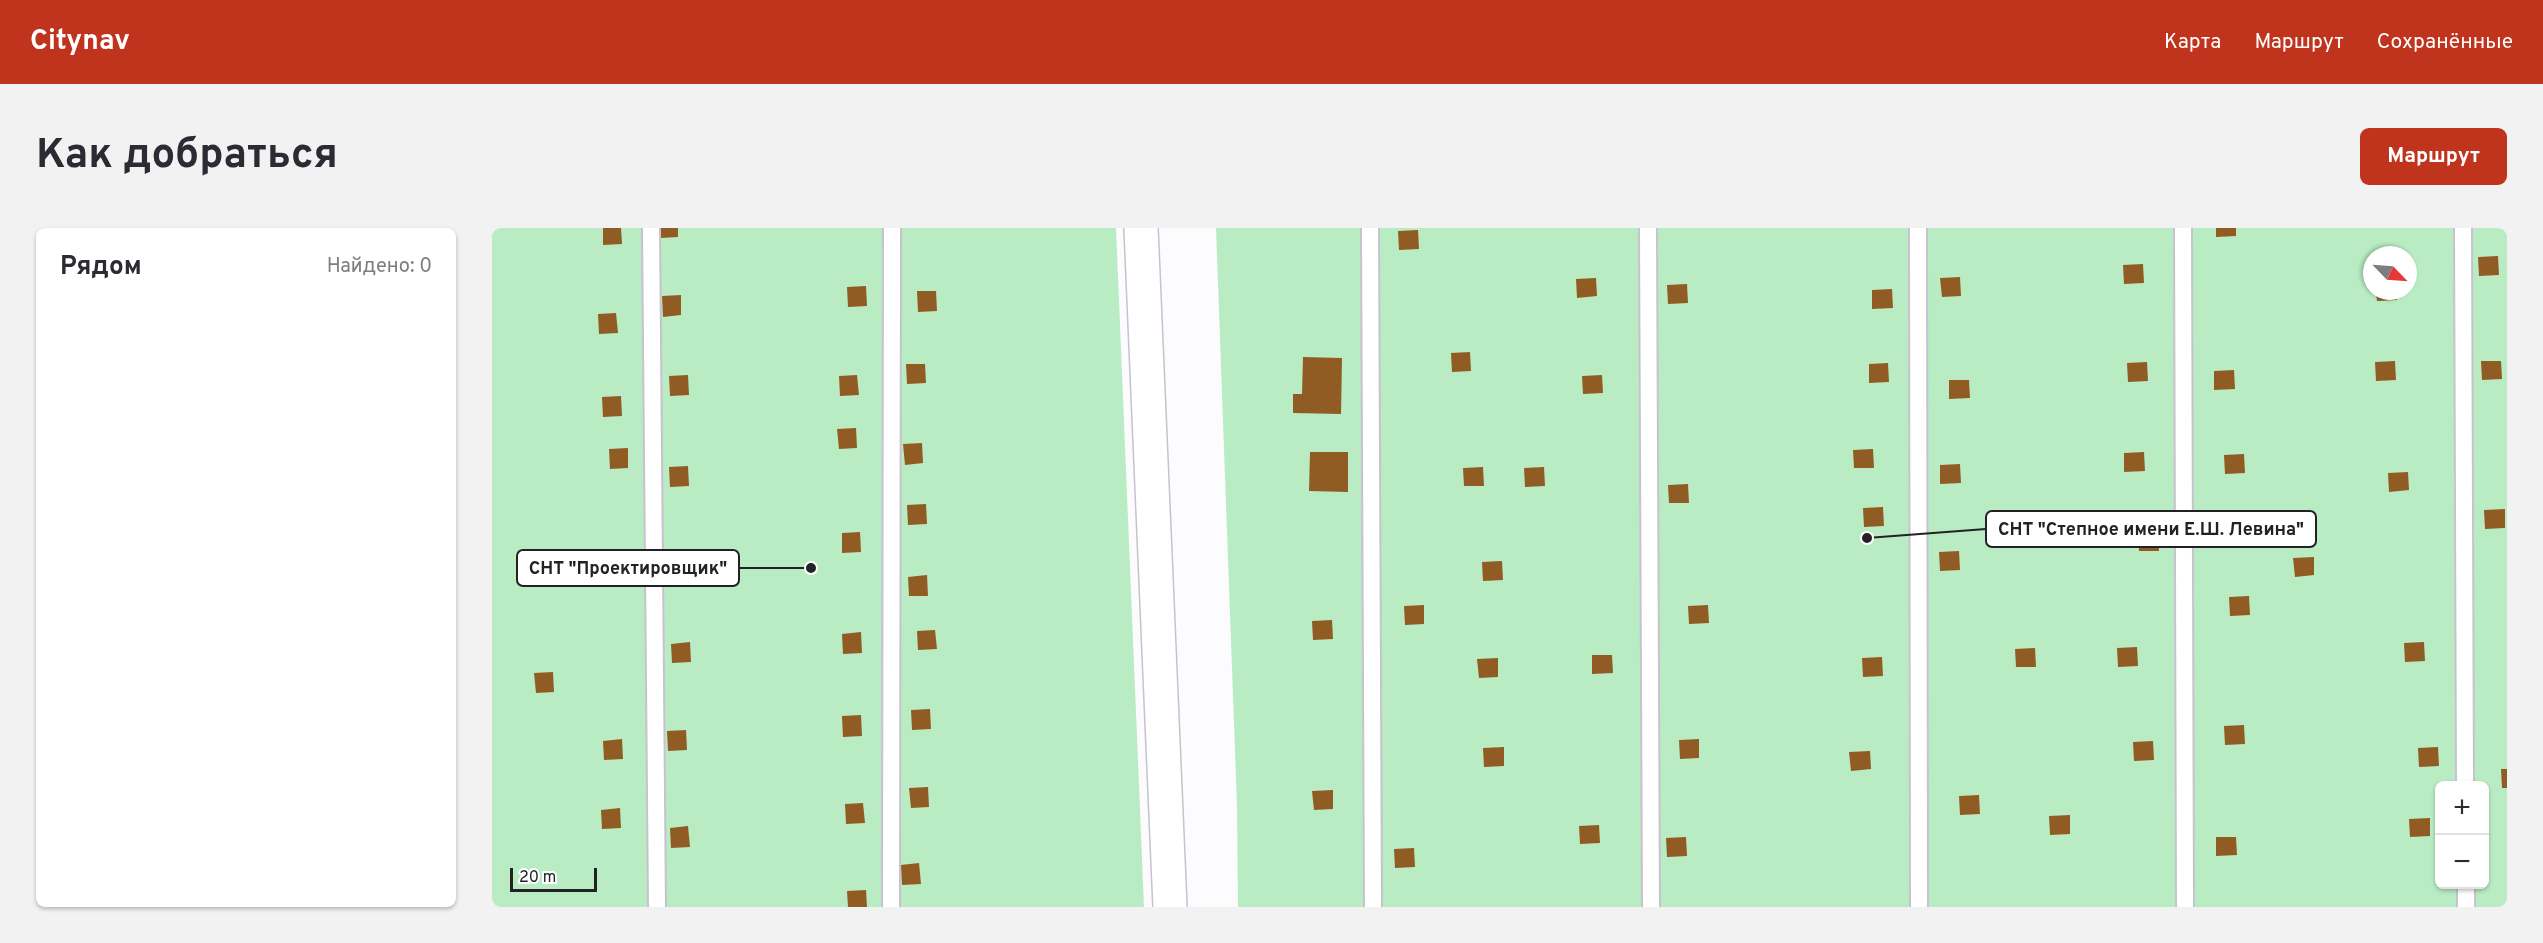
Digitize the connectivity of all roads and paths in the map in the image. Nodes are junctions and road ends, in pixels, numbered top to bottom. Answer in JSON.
{"nodes":[{"id":1,"x":651,"y":228,"type":"edge"},
{"id":2,"x":892,"y":228,"type":"edge"},
{"id":3,"x":1141,"y":228,"type":"edge"},
{"id":4,"x":1370,"y":228,"type":"edge"},
{"id":5,"x":1648,"y":228,"type":"edge"},
{"id":6,"x":1918,"y":228,"type":"edge"},
{"id":7,"x":2183,"y":228,"type":"edge"},
{"id":8,"x":2463,"y":228,"type":"edge"},
{"id":9,"x":2465,"y":781,"type":"edge"},
{"id":10,"x":2466,"y":889,"type":"edge"},
{"id":11,"x":657,"y":907,"type":"edge"},
{"id":12,"x":891,"y":907,"type":"edge"},
{"id":13,"x":1170,"y":907,"type":"edge"},
{"id":14,"x":1373,"y":907,"type":"edge"},
{"id":15,"x":1651,"y":907,"type":"edge"},
{"id":16,"x":1919,"y":907,"type":"edge"},
{"id":17,"x":2185,"y":907,"type":"edge"},
{"id":18,"x":2466,"y":907,"type":"edge"}],
"edges":[{"from":1,"to":11,"type":"lane"},
{"from":2,"to":12,"type":"lane"},
{"from":3,"to":13,"type":"street"},
{"from":4,"to":14,"type":"lane"},
{"from":5,"to":15,"type":"lane"},
{"from":6,"to":16,"type":"lane"},
{"from":7,"to":17,"type":"lane"},
{"from":8,"to":9,"type":"lane"},
{"from":10,"to":18,"type":"lane"}]}
